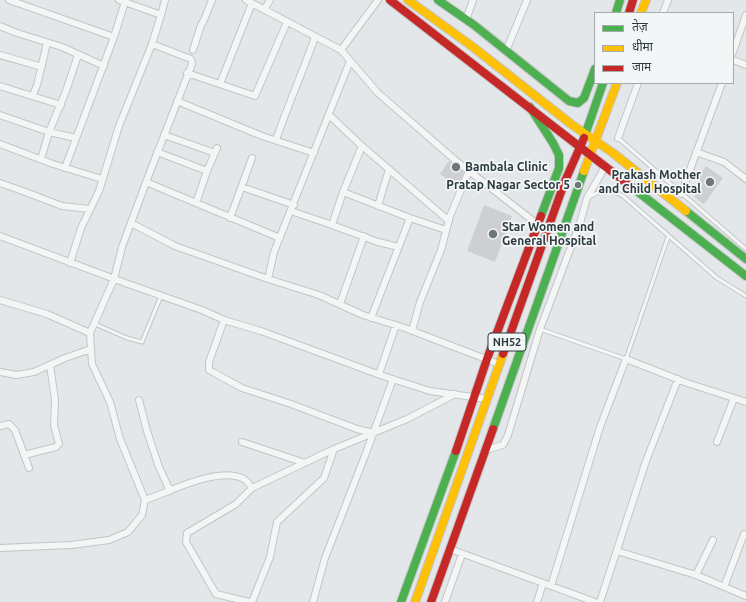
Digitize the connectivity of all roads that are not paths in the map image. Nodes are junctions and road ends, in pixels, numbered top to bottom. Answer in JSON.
{"nodes":[{"id":1,"x":9,"y":0,"type":"edge"},
{"id":2,"x":165,"y":0,"type":"edge"},
{"id":3,"x":212,"y":0,"type":"edge"},
{"id":4,"x":270,"y":0,"type":"edge"},
{"id":5,"x":378,"y":0,"type":"edge"},
{"id":6,"x":390,"y":0,"type":"edge"},
{"id":7,"x":408,"y":0,"type":"edge"},
{"id":8,"x":438,"y":0,"type":"edge"},
{"id":9,"x":473,"y":0,"type":"edge"},
{"id":10,"x":527,"y":0,"type":"edge"},
{"id":11,"x":620,"y":0,"type":"edge"},
{"id":12,"x":633,"y":0,"type":"edge"},
{"id":13,"x":646,"y":0,"type":"edge"},
{"id":14,"x":668,"y":0,"type":"edge"},
{"id":15,"x":122,"y":1,"type":"edge"},
{"id":16,"x":249,"y":2,"type":"edge"},
{"id":17,"x":264,"y":10,"type":"junction"},
{"id":18,"x":616,"y":12,"type":"edge"},
{"id":19,"x":629,"y":12,"type":"edge"},
{"id":20,"x":642,"y":12,"type":"edge"},
{"id":21,"x":663,"y":12,"type":"edge"},
{"id":22,"x":161,"y":15,"type":"junction"},
{"id":23,"x":746,"y":15,"type":"edge"},
{"id":24,"x":466,"y":20,"type":"junction"},
{"id":25,"x":287,"y":22,"type":"junction"},
{"id":26,"x":0,"y":26,"type":"edge"},
{"id":27,"x":114,"y":37,"type":"junction"},
{"id":28,"x":315,"y":37,"type":"junction"},
{"id":29,"x":47,"y":43,"type":"junction"},
{"id":30,"x":152,"y":44,"type":"junction"},
{"id":31,"x":734,"y":49,"type":"edge"},
{"id":32,"x":193,"y":50,"type":"dead end"},
{"id":33,"x":341,"y":50,"type":"junction"},
{"id":34,"x":506,"y":51,"type":"junction"},
{"id":35,"x":0,"y":55,"type":"edge"},
{"id":36,"x":78,"y":55,"type":"junction"},
{"id":37,"x":734,"y":60,"type":"edge"},
{"id":38,"x":350,"y":61,"type":"junction"},
{"id":39,"x":746,"y":65,"type":"edge"},
{"id":40,"x":104,"y":66,"type":"junction"},
{"id":41,"x":42,"y":67,"type":"junction"},
{"id":42,"x":594,"y":72,"type":"edge"},
{"id":43,"x":187,"y":73,"type":"junction"},
{"id":44,"x":220,"y":84,"type":"junction"},
{"id":45,"x":603,"y":84,"type":"edge"},
{"id":46,"x":617,"y":84,"type":"edge"},
{"id":47,"x":638,"y":84,"type":"edge"},
{"id":48,"x":722,"y":84,"type":"edge"},
{"id":49,"x":0,"y":86,"type":"edge"},
{"id":50,"x":33,"y":96,"type":"junction"},
{"id":51,"x":177,"y":101,"type":"junction"},
{"id":52,"x":61,"y":105,"type":"junction"},
{"id":53,"x":530,"y":107,"type":"junction"},
{"id":54,"x":0,"y":115,"type":"edge"},
{"id":55,"x":329,"y":115,"type":"junction"},
{"id":56,"x":50,"y":132,"type":"junction"},
{"id":57,"x":585,"y":133,"type":"junction"},
{"id":58,"x":164,"y":135,"type":"junction"},
{"id":59,"x":76,"y":138,"type":"junction"},
{"id":60,"x":618,"y":138,"type":"joint"},
{"id":61,"x":276,"y":140,"type":"junction"},
{"id":62,"x":596,"y":141,"type":"junction"},
{"id":63,"x":0,"y":144,"type":"edge"},
{"id":64,"x":362,"y":146,"type":"junction"},
{"id":65,"x":581,"y":146,"type":"junction"},
{"id":66,"x":157,"y":152,"type":"junction"},
{"id":67,"x":696,"y":152,"type":"junction"},
{"id":68,"x":314,"y":153,"type":"junction"},
{"id":69,"x":590,"y":155,"type":"junction"},
{"id":70,"x":252,"y":158,"type":"dead end"},
{"id":71,"x":41,"y":159,"type":"junction"},
{"id":72,"x":605,"y":167,"type":"junction"},
{"id":73,"x":65,"y":168,"type":"junction"},
{"id":74,"x":389,"y":169,"type":"junction"},
{"id":75,"x":207,"y":171,"type":"junction"},
{"id":76,"x":469,"y":171,"type":"junction"},
{"id":77,"x":746,"y":178,"type":"edge"},
{"id":78,"x":102,"y":179,"type":"junction"},
{"id":79,"x":146,"y":182,"type":"junction"},
{"id":80,"x":0,"y":183,"type":"edge"},
{"id":81,"x":242,"y":186,"type":"junction"},
{"id":82,"x":343,"y":192,"type":"junction"},
{"id":83,"x":681,"y":194,"type":"junction"},
{"id":84,"x":587,"y":198,"type":"junction"},
{"id":85,"x":196,"y":202,"type":"junction"},
{"id":86,"x":378,"y":206,"type":"junction"},
{"id":87,"x":292,"y":208,"type":"junction"},
{"id":88,"x":90,"y":209,"type":"junction"},
{"id":89,"x":230,"y":218,"type":"junction"},
{"id":90,"x":410,"y":218,"type":"junction"},
{"id":91,"x":449,"y":221,"type":"junction"},
{"id":92,"x":131,"y":223,"type":"junction"},
{"id":93,"x":332,"y":225,"type":"junction"},
{"id":94,"x":537,"y":225,"type":"junction"},
{"id":95,"x":446,"y":230,"type":"junction"},
{"id":96,"x":547,"y":230,"type":"junction"},
{"id":97,"x":0,"y":236,"type":"edge"},
{"id":98,"x":364,"y":236,"type":"junction"},
{"id":99,"x":668,"y":237,"type":"junction"},
{"id":100,"x":280,"y":238,"type":"junction"},
{"id":101,"x":399,"y":248,"type":"junction"},
{"id":102,"x":746,"y":249,"type":"edge"},
{"id":103,"x":746,"y":259,"type":"edge"},
{"id":104,"x":70,"y":263,"type":"junction"},
{"id":105,"x":746,"y":276,"type":"edge"},
{"id":106,"x":114,"y":279,"type":"junction"},
{"id":107,"x":268,"y":279,"type":"junction"},
{"id":108,"x":161,"y":296,"type":"junction"},
{"id":109,"x":746,"y":296,"type":"edge"},
{"id":110,"x":0,"y":300,"type":"edge"},
{"id":111,"x":340,"y":304,"type":"junction"},
{"id":112,"x":370,"y":318,"type":"junction"},
{"id":113,"x":224,"y":320,"type":"junction"},
{"id":114,"x":94,"y":324,"type":"junction"},
{"id":115,"x":396,"y":325,"type":"junction"},
{"id":116,"x":540,"y":329,"type":"junction"},
{"id":117,"x":412,"y":331,"type":"junction"},
{"id":118,"x":90,"y":333,"type":"junction"},
{"id":119,"x":91,"y":349,"type":"junction"},
{"id":120,"x":487,"y":359,"type":"junction"},
{"id":121,"x":626,"y":359,"type":"junction"},
{"id":122,"x":499,"y":364,"type":"junction"},
{"id":123,"x":50,"y":365,"type":"junction"},
{"id":124,"x":0,"y":372,"type":"edge"},
{"id":125,"x":379,"y":374,"type":"junction"},
{"id":126,"x":393,"y":379,"type":"junction"},
{"id":127,"x":678,"y":379,"type":"junction"},
{"id":128,"x":455,"y":394,"type":"junction"},
{"id":129,"x":475,"y":397,"type":"junction"},
{"id":130,"x":734,"y":398,"type":"junction"},
{"id":131,"x":487,"y":399,"type":"junction"},
{"id":132,"x":139,"y":400,"type":"dead end"},
{"id":133,"x":746,"y":402,"type":"edge"},
{"id":134,"x":0,"y":426,"type":"edge"},
{"id":135,"x":374,"y":433,"type":"junction"},
{"id":136,"x":242,"y":442,"type":"dead end"},
{"id":137,"x":717,"y":442,"type":"dead end"},
{"id":138,"x":334,"y":449,"type":"junction"},
{"id":139,"x":486,"y":450,"type":"junction"},
{"id":140,"x":24,"y":455,"type":"junction"},
{"id":141,"x":305,"y":463,"type":"junction"},
{"id":142,"x":29,"y":468,"type":"dead end"},
{"id":143,"x":252,"y":488,"type":"junction"},
{"id":144,"x":170,"y":491,"type":"junction"},
{"id":145,"x":145,"y":500,"type":"junction"},
{"id":146,"x":744,"y":534,"type":"dead end"},
{"id":147,"x":713,"y":540,"type":"dead end"},
{"id":148,"x":0,"y":548,"type":"edge"},
{"id":149,"x":450,"y":549,"type":"junction"},
{"id":150,"x":617,"y":551,"type":"junction"},
{"id":151,"x":462,"y":554,"type":"junction"},
{"id":152,"x":696,"y":576,"type":"junction"},
{"id":153,"x":543,"y":583,"type":"junction"},
{"id":154,"x":551,"y":586,"type":"junction"},
{"id":155,"x":724,"y":587,"type":"junction"},
{"id":156,"x":746,"y":596,"type":"edge"},
{"id":157,"x":251,"y":602,"type":"edge"},
{"id":158,"x":313,"y":602,"type":"edge"},
{"id":159,"x":401,"y":602,"type":"edge"},
{"id":160,"x":415,"y":602,"type":"edge"},
{"id":161,"x":431,"y":602,"type":"edge"},
{"id":162,"x":445,"y":602,"type":"edge"},
{"id":163,"x":537,"y":602,"type":"edge"},
{"id":164,"x":595,"y":602,"type":"edge"},
{"id":165,"x":600,"y":602,"type":"edge"}],
"edges":[{"from":1,"to":27,"type":"street"},
{"from":2,"to":22,"type":"street"},
{"from":3,"to":32,"type":"street"},
{"from":4,"to":17,"type":"street"},
{"from":5,"to":33,"type":"street"},
{"from":6,"to":53,"type":"main road"},
{"from":7,"to":57,"type":"main road"},
{"from":8,"to":24,"type":"main road"},
{"from":9,"to":24,"type":"street"},
{"from":10,"to":34,"type":"street"},
{"from":11,"to":18,"type":"main road"},
{"from":12,"to":19,"type":"main road"},
{"from":13,"to":20,"type":"main road"},
{"from":14,"to":21,"type":"street"},
{"from":15,"to":22,"type":"street"},
{"from":15,"to":27,"type":"street"},
{"from":16,"to":17,"type":"street"},
{"from":16,"to":44,"type":"street"},
{"from":17,"to":25,"type":"street"},
{"from":22,"to":30,"type":"street"},
{"from":23,"to":31,"type":"street"},
{"from":24,"to":34,"type":"main road"},
{"from":25,"to":28,"type":"street"},
{"from":25,"to":44,"type":"street"},
{"from":26,"to":29,"type":"street"},
{"from":27,"to":40,"type":"street"},
{"from":28,"to":33,"type":"street"},
{"from":28,"to":61,"type":"street"},
{"from":29,"to":36,"type":"street"},
{"from":29,"to":41,"type":"street"},
{"from":30,"to":43,"type":"street"},
{"from":30,"to":78,"type":"street"},
{"from":33,"to":38,"type":"street"},
{"from":34,"to":42,"type":"main road"},
{"from":35,"to":41,"type":"street"},
{"from":36,"to":40,"type":"street"},
{"from":36,"to":52,"type":"street"},
{"from":37,"to":39,"type":"street"},
{"from":38,"to":55,"type":"street"},
{"from":38,"to":76,"type":"street"},
{"from":40,"to":59,"type":"street"},
{"from":41,"to":50,"type":"street"},
{"from":43,"to":44,"type":"street"},
{"from":43,"to":51,"type":"street"},
{"from":45,"to":57,"type":"main road","number":"NH52"},
{"from":46,"to":62,"type":"main road","number":"NH52"},
{"from":47,"to":60,"type":"street"},
{"from":48,"to":67,"type":"street"},
{"from":49,"to":50,"type":"street"},
{"from":50,"to":52,"type":"street"},
{"from":51,"to":58,"type":"street"},
{"from":51,"to":61,"type":"street"},
{"from":52,"to":56,"type":"street"},
{"from":53,"to":65,"type":"main road"},
{"from":53,"to":94,"type":"main road"},
{"from":54,"to":56,"type":"street"},
{"from":55,"to":64,"type":"street"},
{"from":55,"to":68,"type":"street"},
{"from":56,"to":59,"type":"street"},
{"from":56,"to":71,"type":"street"},
{"from":57,"to":62,"type":"main road"},
{"from":57,"to":65,"type":"main road","number":"NH52"},
{"from":58,"to":66,"type":"street"},
{"from":58,"to":75,"type":"street"},
{"from":59,"to":73,"type":"street"},
{"from":60,"to":83,"type":"lane"},
{"from":61,"to":68,"type":"street"},
{"from":62,"to":69,"type":"main road","number":"NH52"},
{"from":62,"to":103,"type":"main road"},
{"from":63,"to":71,"type":"street"},
{"from":64,"to":74,"type":"street"},
{"from":64,"to":82,"type":"street"},
{"from":65,"to":69,"type":"main road"},
{"from":65,"to":96,"type":"main road","number":"NH52"},
{"from":66,"to":75,"type":"street"},
{"from":66,"to":79,"type":"street"},
{"from":67,"to":77,"type":"street"},
{"from":67,"to":83,"type":"street"},
{"from":68,"to":87,"type":"street"},
{"from":69,"to":72,"type":"main road"},
{"from":69,"to":139,"type":"main road","number":"NH52"},
{"from":70,"to":81,"type":"street"},
{"from":71,"to":73,"type":"street"},
{"from":72,"to":84,"type":"street"},
{"from":72,"to":105,"type":"main road"},
{"from":73,"to":78,"type":"street"},
{"from":74,"to":86,"type":"street"},
{"from":74,"to":91,"type":"street"},
{"from":75,"to":85,"type":"street"},
{"from":76,"to":91,"type":"street"},
{"from":76,"to":94,"type":"street"},
{"from":78,"to":88,"type":"street"},
{"from":79,"to":85,"type":"street"},
{"from":79,"to":92,"type":"street"},
{"from":80,"to":88,"type":"street"},
{"from":81,"to":87,"type":"street"},
{"from":81,"to":89,"type":"street"},
{"from":82,"to":86,"type":"street"},
{"from":82,"to":93,"type":"street"},
{"from":83,"to":102,"type":"lane"},
{"from":84,"to":99,"type":"lane"},
{"from":84,"to":116,"type":"street"},
{"from":85,"to":89,"type":"street"},
{"from":86,"to":90,"type":"street"},
{"from":87,"to":93,"type":"street"},
{"from":87,"to":100,"type":"street"},
{"from":88,"to":104,"type":"street"},
{"from":89,"to":100,"type":"street"},
{"from":90,"to":95,"type":"street"},
{"from":90,"to":101,"type":"street"},
{"from":91,"to":95,"type":"street"},
{"from":92,"to":106,"type":"street"},
{"from":92,"to":107,"type":"street"},
{"from":93,"to":98,"type":"street"},
{"from":94,"to":96,"type":"street"},
{"from":94,"to":120,"type":"main road"},
{"from":95,"to":117,"type":"street"},
{"from":96,"to":122,"type":"main road","number":"NH52"},
{"from":97,"to":104,"type":"street"},
{"from":98,"to":101,"type":"street"},
{"from":98,"to":111,"type":"street"},
{"from":99,"to":109,"type":"lane"},
{"from":99,"to":121,"type":"lane"},
{"from":100,"to":107,"type":"street"},
{"from":101,"to":112,"type":"street"},
{"from":104,"to":106,"type":"street"},
{"from":106,"to":108,"type":"street"},
{"from":106,"to":114,"type":"street"},
{"from":107,"to":111,"type":"street"},
{"from":108,"to":113,"type":"street"},
{"from":108,"to":114,"type":"lane"},
{"from":110,"to":118,"type":"street"},
{"from":111,"to":112,"type":"street"},
{"from":112,"to":115,"type":"street"},
{"from":113,"to":125,"type":"street"},
{"from":113,"to":135,"type":"street"},
{"from":114,"to":118,"type":"street"},
{"from":115,"to":117,"type":"street"},
{"from":115,"to":125,"type":"street"},
{"from":116,"to":121,"type":"lane"},
{"from":116,"to":139,"type":"street"},
{"from":117,"to":120,"type":"street"},
{"from":118,"to":119,"type":"street"},
{"from":119,"to":123,"type":"street"},
{"from":119,"to":145,"type":"street"},
{"from":120,"to":122,"type":"street"},
{"from":120,"to":129,"type":"main road"},
{"from":121,"to":127,"type":"street"},
{"from":121,"to":154,"type":"street"},
{"from":122,"to":131,"type":"main road","number":"NH52"},
{"from":123,"to":124,"type":"street"},
{"from":123,"to":140,"type":"street"},
{"from":125,"to":126,"type":"street"},
{"from":126,"to":128,"type":"street"},
{"from":126,"to":135,"type":"street"},
{"from":127,"to":130,"type":"street"},
{"from":127,"to":150,"type":"street"},
{"from":128,"to":129,"type":"street"},
{"from":128,"to":135,"type":"street"},
{"from":129,"to":131,"type":"street"},
{"from":129,"to":159,"type":"main road"},
{"from":130,"to":133,"type":"street"},
{"from":130,"to":137,"type":"street"},
{"from":131,"to":160,"type":"main road","number":"NH52"},
{"from":132,"to":144,"type":"street"},
{"from":134,"to":140,"type":"street"},
{"from":135,"to":138,"type":"street"},
{"from":135,"to":158,"type":"street"},
{"from":136,"to":141,"type":"street"},
{"from":138,"to":141,"type":"street"},
{"from":138,"to":157,"type":"street"},
{"from":139,"to":149,"type":"main road","number":"NH52"},
{"from":140,"to":142,"type":"street"},
{"from":141,"to":143,"type":"street"},
{"from":143,"to":144,"type":"street"},
{"from":143,"to":157,"type":"street"},
{"from":144,"to":145,"type":"street"},
{"from":145,"to":148,"type":"street"},
{"from":146,"to":155,"type":"street"},
{"from":147,"to":152,"type":"street"},
{"from":149,"to":151,"type":"street"},
{"from":149,"to":161,"type":"main road","number":"NH52"},
{"from":150,"to":152,"type":"street"},
{"from":150,"to":165,"type":"street"},
{"from":151,"to":153,"type":"street"},
{"from":151,"to":162,"type":"street"},
{"from":152,"to":155,"type":"street"},
{"from":153,"to":154,"type":"street"},
{"from":153,"to":163,"type":"street"},
{"from":154,"to":164,"type":"street"},
{"from":155,"to":156,"type":"street"}]}
